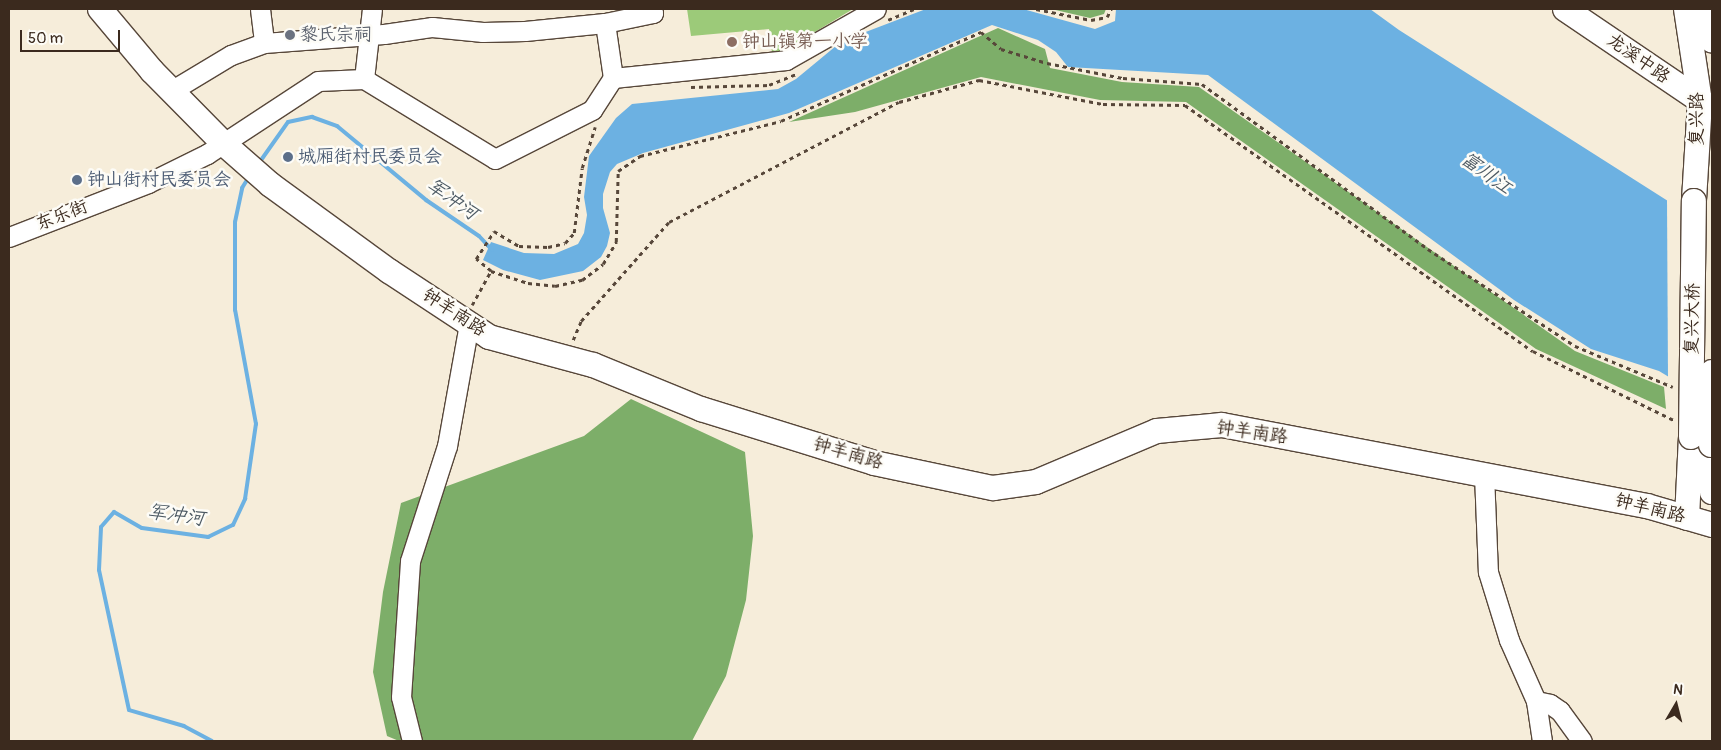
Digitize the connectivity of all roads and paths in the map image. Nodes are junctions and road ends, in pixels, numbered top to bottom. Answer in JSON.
{"nodes":[{"id":1,"x":100,"y":9,"type":"edge"},
{"id":2,"x":260,"y":9,"type":"edge"},
{"id":3,"x":372,"y":9,"type":"edge"},
{"id":4,"x":652,"y":9,"type":"edge"},
{"id":5,"x":876,"y":9,"type":"edge"},
{"id":6,"x":1036,"y":9,"type":"edge"},
{"id":7,"x":1111,"y":9,"type":"edge"},
{"id":8,"x":1565,"y":9,"type":"edge"},
{"id":9,"x":1588,"y":9,"type":"edge"},
{"id":10,"x":1686,"y":9,"type":"edge"},
{"id":11,"x":1707,"y":9,"type":"edge"},
{"id":12,"x":605,"y":23,"type":"junction"},
{"id":13,"x":370,"y":35,"type":"junction"},
{"id":14,"x":1712,"y":41,"type":"edge"},
{"id":15,"x":264,"y":43,"type":"junction"},
{"id":16,"x":613,"y":78,"type":"junction"},
{"id":17,"x":364,"y":79,"type":"junction"},
{"id":18,"x":171,"y":91,"type":"junction"},
{"id":19,"x":1705,"y":97,"type":"edge"},
{"id":20,"x":598,"y":121,"type":"dead end"},
{"id":21,"x":222,"y":143,"type":"junction"},
{"id":22,"x":1694,"y":201,"type":"joint"},
{"id":23,"x":9,"y":237,"type":"edge"},
{"id":24,"x":491,"y":271,"type":"junction"},
{"id":25,"x":467,"y":322,"type":"junction"},
{"id":26,"x":566,"y":358,"type":"junction"},
{"id":27,"x":1712,"y":372,"type":"edge"},
{"id":28,"x":1681,"y":391,"type":"dead end"},
{"id":29,"x":1694,"y":435,"type":"junction"},
{"id":30,"x":1484,"y":474,"type":"junction"},
{"id":31,"x":1712,"y":492,"type":"edge"},
{"id":32,"x":1687,"y":518,"type":"junction"},
{"id":33,"x":1712,"y":525,"type":"edge"},
{"id":34,"x":1536,"y":700,"type":"junction"},
{"id":35,"x":412,"y":741,"type":"edge"},
{"id":36,"x":1542,"y":741,"type":"edge"},
{"id":37,"x":1582,"y":741,"type":"edge"}],
"edges":[{"from":1,"to":18,"type":"main road","name":"钟羊南路"},
{"from":2,"to":15,"type":"street"},
{"from":3,"to":13,"type":"street"},
{"from":4,"to":12,"type":"street"},
{"from":5,"to":16,"type":"street"},
{"from":6,"to":7,"type":"path"},
{"from":8,"to":19,"type":"main road","name":"龙溪中路"},
{"from":9,"to":19,"type":"main road","name":"龙溪中路"},
{"from":10,"to":19,"type":"main road","name":"复兴路"},
{"from":11,"to":14,"type":"main road"},
{"from":12,"to":13,"type":"street"},
{"from":12,"to":16,"type":"street"},
{"from":13,"to":15,"type":"street"},
{"from":13,"to":17,"type":"street"},
{"from":15,"to":18,"type":"street"},
{"from":16,"to":17,"type":"street"},
{"from":17,"to":21,"type":"street","name":"东乐街"},
{"from":18,"to":21,"type":"main road","name":"钟羊南路"},
{"from":19,"to":22,"type":"main road","name":"复兴路"},
{"from":20,"to":24,"type":"path"},
{"from":21,"to":23,"type":"street","name":"东乐街"},
{"from":21,"to":25,"type":"main road","name":"钟羊南路"},
{"from":22,"to":29,"type":"main road","name":"复兴大桥","bridge":true},
{"from":24,"to":25,"type":"path"},
{"from":24,"to":28,"type":"path"},
{"from":25,"to":26,"type":"main road","name":"钟羊南路"},
{"from":25,"to":35,"type":"street"},
{"from":26,"to":29,"type":"path"},
{"from":26,"to":30,"type":"main road","name":"钟羊南路"},
{"from":27,"to":29,"type":"main road","name":"复兴大桥","bridge":true},
{"from":29,"to":31,"type":"main road"},
{"from":29,"to":32,"type":"main road"},
{"from":30,"to":32,"type":"main road","name":"钟羊南路"},
{"from":30,"to":34,"type":"street"},
{"from":32,"to":33,"type":"main road","name":"钟羊南路"},
{"from":34,"to":36,"type":"street"},
{"from":34,"to":37,"type":"street"}]}
